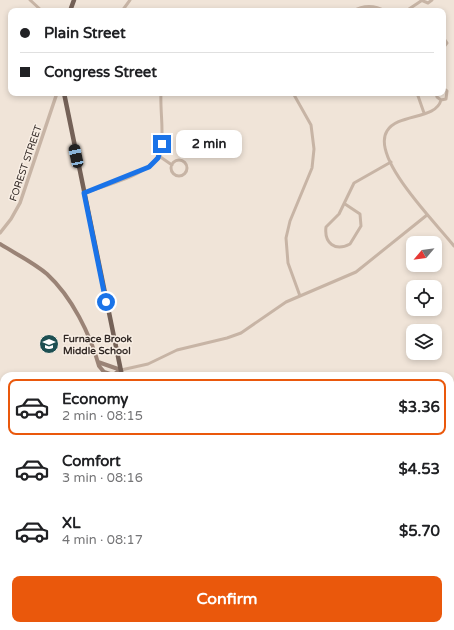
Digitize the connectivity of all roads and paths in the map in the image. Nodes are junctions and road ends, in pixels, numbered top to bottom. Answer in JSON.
{"nodes":[{"id":1,"x":30,"y":0,"type":"edge"},
{"id":2,"x":421,"y":0,"type":"edge"},
{"id":3,"x":432,"y":0,"type":"edge"},
{"id":4,"x":39,"y":8,"type":"edge"},
{"id":5,"x":361,"y":8,"type":"edge"},
{"id":6,"x":377,"y":8,"type":"edge"},
{"id":7,"x":410,"y":8,"type":"edge"},
{"id":8,"x":446,"y":90,"type":"edge"},
{"id":9,"x":56,"y":96,"type":"edge"},
{"id":10,"x":65,"y":96,"type":"edge"},
{"id":11,"x":161,"y":96,"type":"edge"},
{"id":12,"x":295,"y":96,"type":"edge"},
{"id":13,"x":418,"y":96,"type":"edge"},
{"id":14,"x":437,"y":96,"type":"edge"},
{"id":15,"x":441,"y":100,"type":"junction"},
{"id":16,"x":424,"y":113,"type":"junction"},
{"id":17,"x":159,"y":156,"type":"junction"},
{"id":18,"x":391,"y":162,"type":"junction"},
{"id":19,"x":172,"y":165,"type":"junction"},
{"id":20,"x":84,"y":193,"type":"junction"},
{"id":21,"x":345,"y":204,"type":"junction"},
{"id":22,"x":427,"y":215,"type":"junction"},
{"id":23,"x":0,"y":233,"type":"edge"},
{"id":24,"x":0,"y":244,"type":"edge"},
{"id":25,"x":454,"y":246,"type":"edge"},
{"id":26,"x":300,"y":296,"type":"junction"},
{"id":27,"x":98,"y":362,"type":"junction"},
{"id":28,"x":121,"y":370,"type":"junction"},
{"id":29,"x":104,"y":372,"type":"edge"},
{"id":30,"x":118,"y":372,"type":"edge"}],
"edges":[{"from":1,"to":4,"type":"street"},
{"from":2,"to":3,"type":"street"},
{"from":2,"to":7,"type":"street"},
{"from":5,"to":6,"type":"street"},
{"from":8,"to":15,"type":"street"},
{"from":9,"to":23,"type":"street","name":"FOREST STREET"},
{"from":10,"to":20,"type":"main road"},
{"from":11,"to":17,"type":"street"},
{"from":12,"to":26,"type":"street"},
{"from":13,"to":16,"type":"street"},
{"from":14,"to":15,"type":"street"},
{"from":15,"to":16,"type":"street"},
{"from":16,"to":18,"type":"street"},
{"from":17,"to":19,"type":"street"},
{"from":17,"to":20,"type":"street"},
{"from":18,"to":21,"type":"street"},
{"from":18,"to":22,"type":"street"},
{"from":19,"to":19,"type":"street"},
{"from":20,"to":28,"type":"main road"},
{"from":21,"to":21,"type":"street"},
{"from":22,"to":25,"type":"street"},
{"from":22,"to":26,"type":"street"},
{"from":24,"to":27,"type":"main road"},
{"from":26,"to":28,"type":"street"},
{"from":27,"to":28,"type":"main road"},
{"from":27,"to":29,"type":"main road"},
{"from":28,"to":30,"type":"main road"}]}
